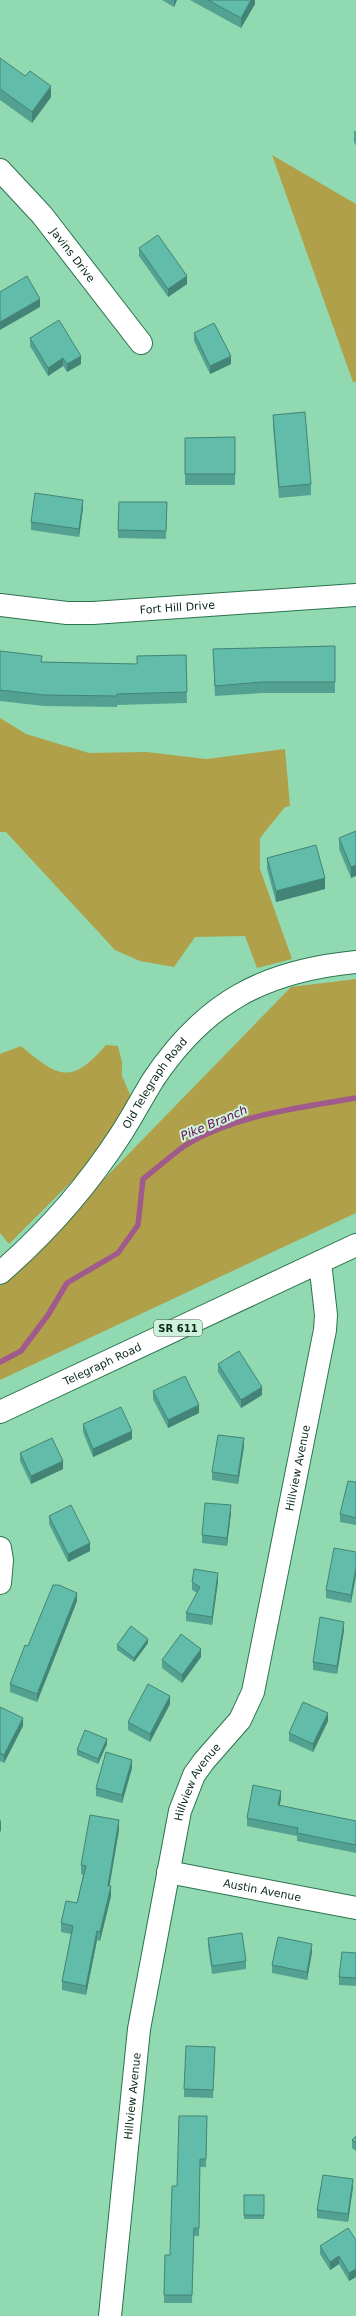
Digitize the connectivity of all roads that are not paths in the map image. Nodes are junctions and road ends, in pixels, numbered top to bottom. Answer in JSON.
{"nodes":[{"id":1,"x":0,"y":170,"type":"edge"},
{"id":2,"x":141,"y":343,"type":"dead end"},
{"id":3,"x":356,"y":595,"type":"edge"},
{"id":4,"x":0,"y":605,"type":"edge"},
{"id":5,"x":356,"y":962,"type":"edge"},
{"id":6,"x":356,"y":1245,"type":"edge"},
{"id":7,"x":320,"y":1262,"type":"junction"},
{"id":8,"x":0,"y":1273,"type":"edge"},
{"id":9,"x":0,"y":1412,"type":"edge"},
{"id":10,"x":0,"y":1548,"type":"edge"},
{"id":11,"x":0,"y":1583,"type":"edge"},
{"id":12,"x":168,"y":1872,"type":"junction"},
{"id":13,"x":356,"y":1908,"type":"edge"},
{"id":14,"x":110,"y":2316,"type":"edge"}],
"edges":[{"from":1,"to":2,"type":"street","name":"Javins Drive"},
{"from":3,"to":4,"type":"street","name":"Fort Hill Drive"},
{"from":5,"to":8,"type":"street","name":"Old Telegraph Road"},
{"from":6,"to":7,"type":"street","name":"Telegraph Road","number":"SR 611"},
{"from":7,"to":9,"type":"street","name":"Telegraph Road","number":"SR 611"},
{"from":7,"to":12,"type":"street","name":"Hillview Avenue"},
{"from":10,"to":11,"type":"street"},
{"from":12,"to":13,"type":"street","name":"Austin Avenue"},
{"from":12,"to":14,"type":"street","name":"Hillview Avenue"}]}
